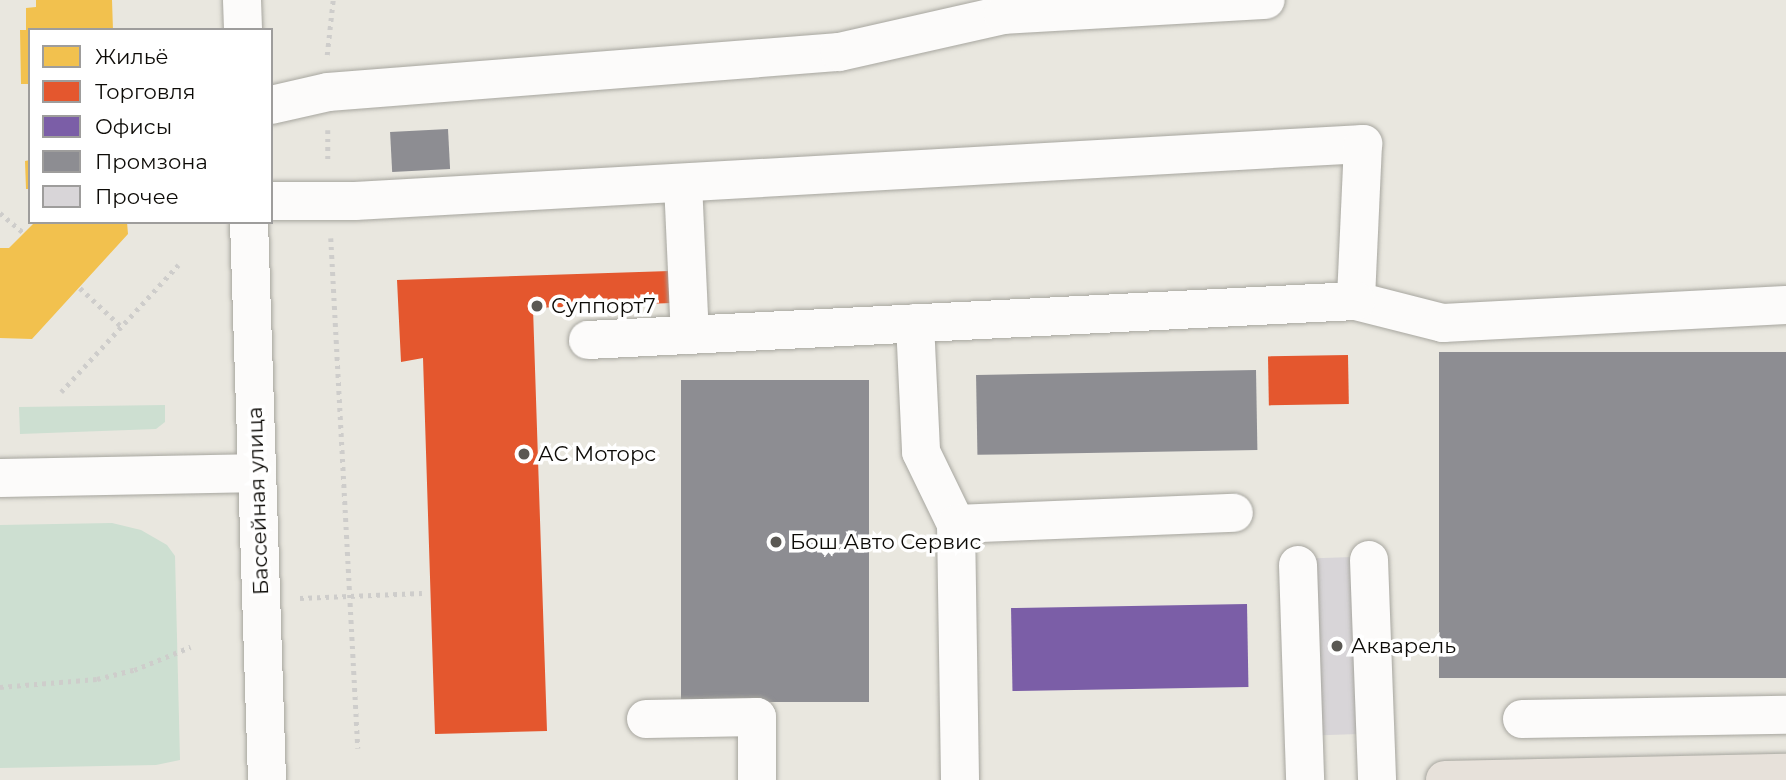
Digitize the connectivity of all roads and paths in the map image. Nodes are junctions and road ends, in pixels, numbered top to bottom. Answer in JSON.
{"nodes":[{"id":1,"x":242,"y":0,"type":"edge"},
{"id":2,"x":1266,"y":0,"type":"edge"},
{"id":3,"x":243,"y":28,"type":"edge"},
{"id":4,"x":273,"y":105,"type":"edge"},
{"id":5,"x":683,"y":183,"type":"junction"},
{"id":6,"x":328,"y":200,"type":"junction"},
{"id":7,"x":273,"y":201,"type":"edge"},
{"id":8,"x":0,"y":213,"type":"edge"},
{"id":9,"x":249,"y":224,"type":"edge"},
{"id":10,"x":24,"y":233,"type":"dead end"},
{"id":11,"x":178,"y":265,"type":"dead end"},
{"id":12,"x":80,"y":288,"type":"dead end"},
{"id":13,"x":1356,"y":301,"type":"junction"},
{"id":14,"x":1786,"y":305,"type":"edge"},
{"id":15,"x":915,"y":323,"type":"junction"},
{"id":16,"x":122,"y":327,"type":"junction"},
{"id":17,"x":690,"y":335,"type":"junction"},
{"id":18,"x":588,"y":340,"type":"dead end"},
{"id":19,"x":61,"y":392,"type":"dead end"},
{"id":20,"x":257,"y":472,"type":"junction"},
{"id":21,"x":0,"y":478,"type":"edge"},
{"id":22,"x":1234,"y":513,"type":"dead end"},
{"id":23,"x":956,"y":524,"type":"junction"},
{"id":24,"x":1369,"y":560,"type":"dead end"},
{"id":25,"x":1298,"y":565,"type":"dead end"},
{"id":26,"x":422,"y":593,"type":"dead end"},
{"id":27,"x":348,"y":596,"type":"junction"},
{"id":28,"x":261,"y":599,"type":"junction"},
{"id":29,"x":190,"y":647,"type":"dead end"},
{"id":30,"x":0,"y":687,"type":"edge"},
{"id":31,"x":1786,"y":715,"type":"edge"},
{"id":32,"x":646,"y":719,"type":"dead end"},
{"id":33,"x":1522,"y":719,"type":"dead end"},
{"id":34,"x":358,"y":748,"type":"dead end"},
{"id":35,"x":1786,"y":773,"type":"edge"},
{"id":36,"x":267,"y":780,"type":"edge"},
{"id":37,"x":757,"y":780,"type":"edge"},
{"id":38,"x":960,"y":780,"type":"edge"},
{"id":39,"x":1305,"y":780,"type":"edge"},
{"id":40,"x":1377,"y":780,"type":"edge"},
{"id":41,"x":1444,"y":780,"type":"edge"}],
"edges":[{"from":1,"to":3,"type":"street"},
{"from":2,"to":4,"type":"street"},
{"from":5,"to":6,"type":"street"},
{"from":5,"to":13,"type":"street"},
{"from":5,"to":17,"type":"street"},
{"from":6,"to":7,"type":"street"},
{"from":6,"to":27,"type":"path"},
{"from":8,"to":10,"type":"path"},
{"from":9,"to":20,"type":"street","name":"Бассейная улица"},
{"from":11,"to":16,"type":"path"},
{"from":12,"to":16,"type":"path"},
{"from":13,"to":14,"type":"street"},
{"from":13,"to":15,"type":"street"},
{"from":15,"to":17,"type":"street"},
{"from":15,"to":23,"type":"street"},
{"from":16,"to":19,"type":"path"},
{"from":17,"to":18,"type":"street"},
{"from":20,"to":21,"type":"street"},
{"from":20,"to":28,"type":"street","name":"Бассейная улица"},
{"from":22,"to":23,"type":"street"},
{"from":23,"to":38,"type":"street"},
{"from":24,"to":40,"type":"street"},
{"from":25,"to":39,"type":"street"},
{"from":26,"to":27,"type":"path"},
{"from":27,"to":28,"type":"path"},
{"from":27,"to":34,"type":"path"},
{"from":28,"to":36,"type":"street","name":"Бассейная улица"},
{"from":29,"to":30,"type":"path"},
{"from":31,"to":33,"type":"street"},
{"from":32,"to":37,"type":"street"},
{"from":35,"to":41,"type":"main road"}]}
